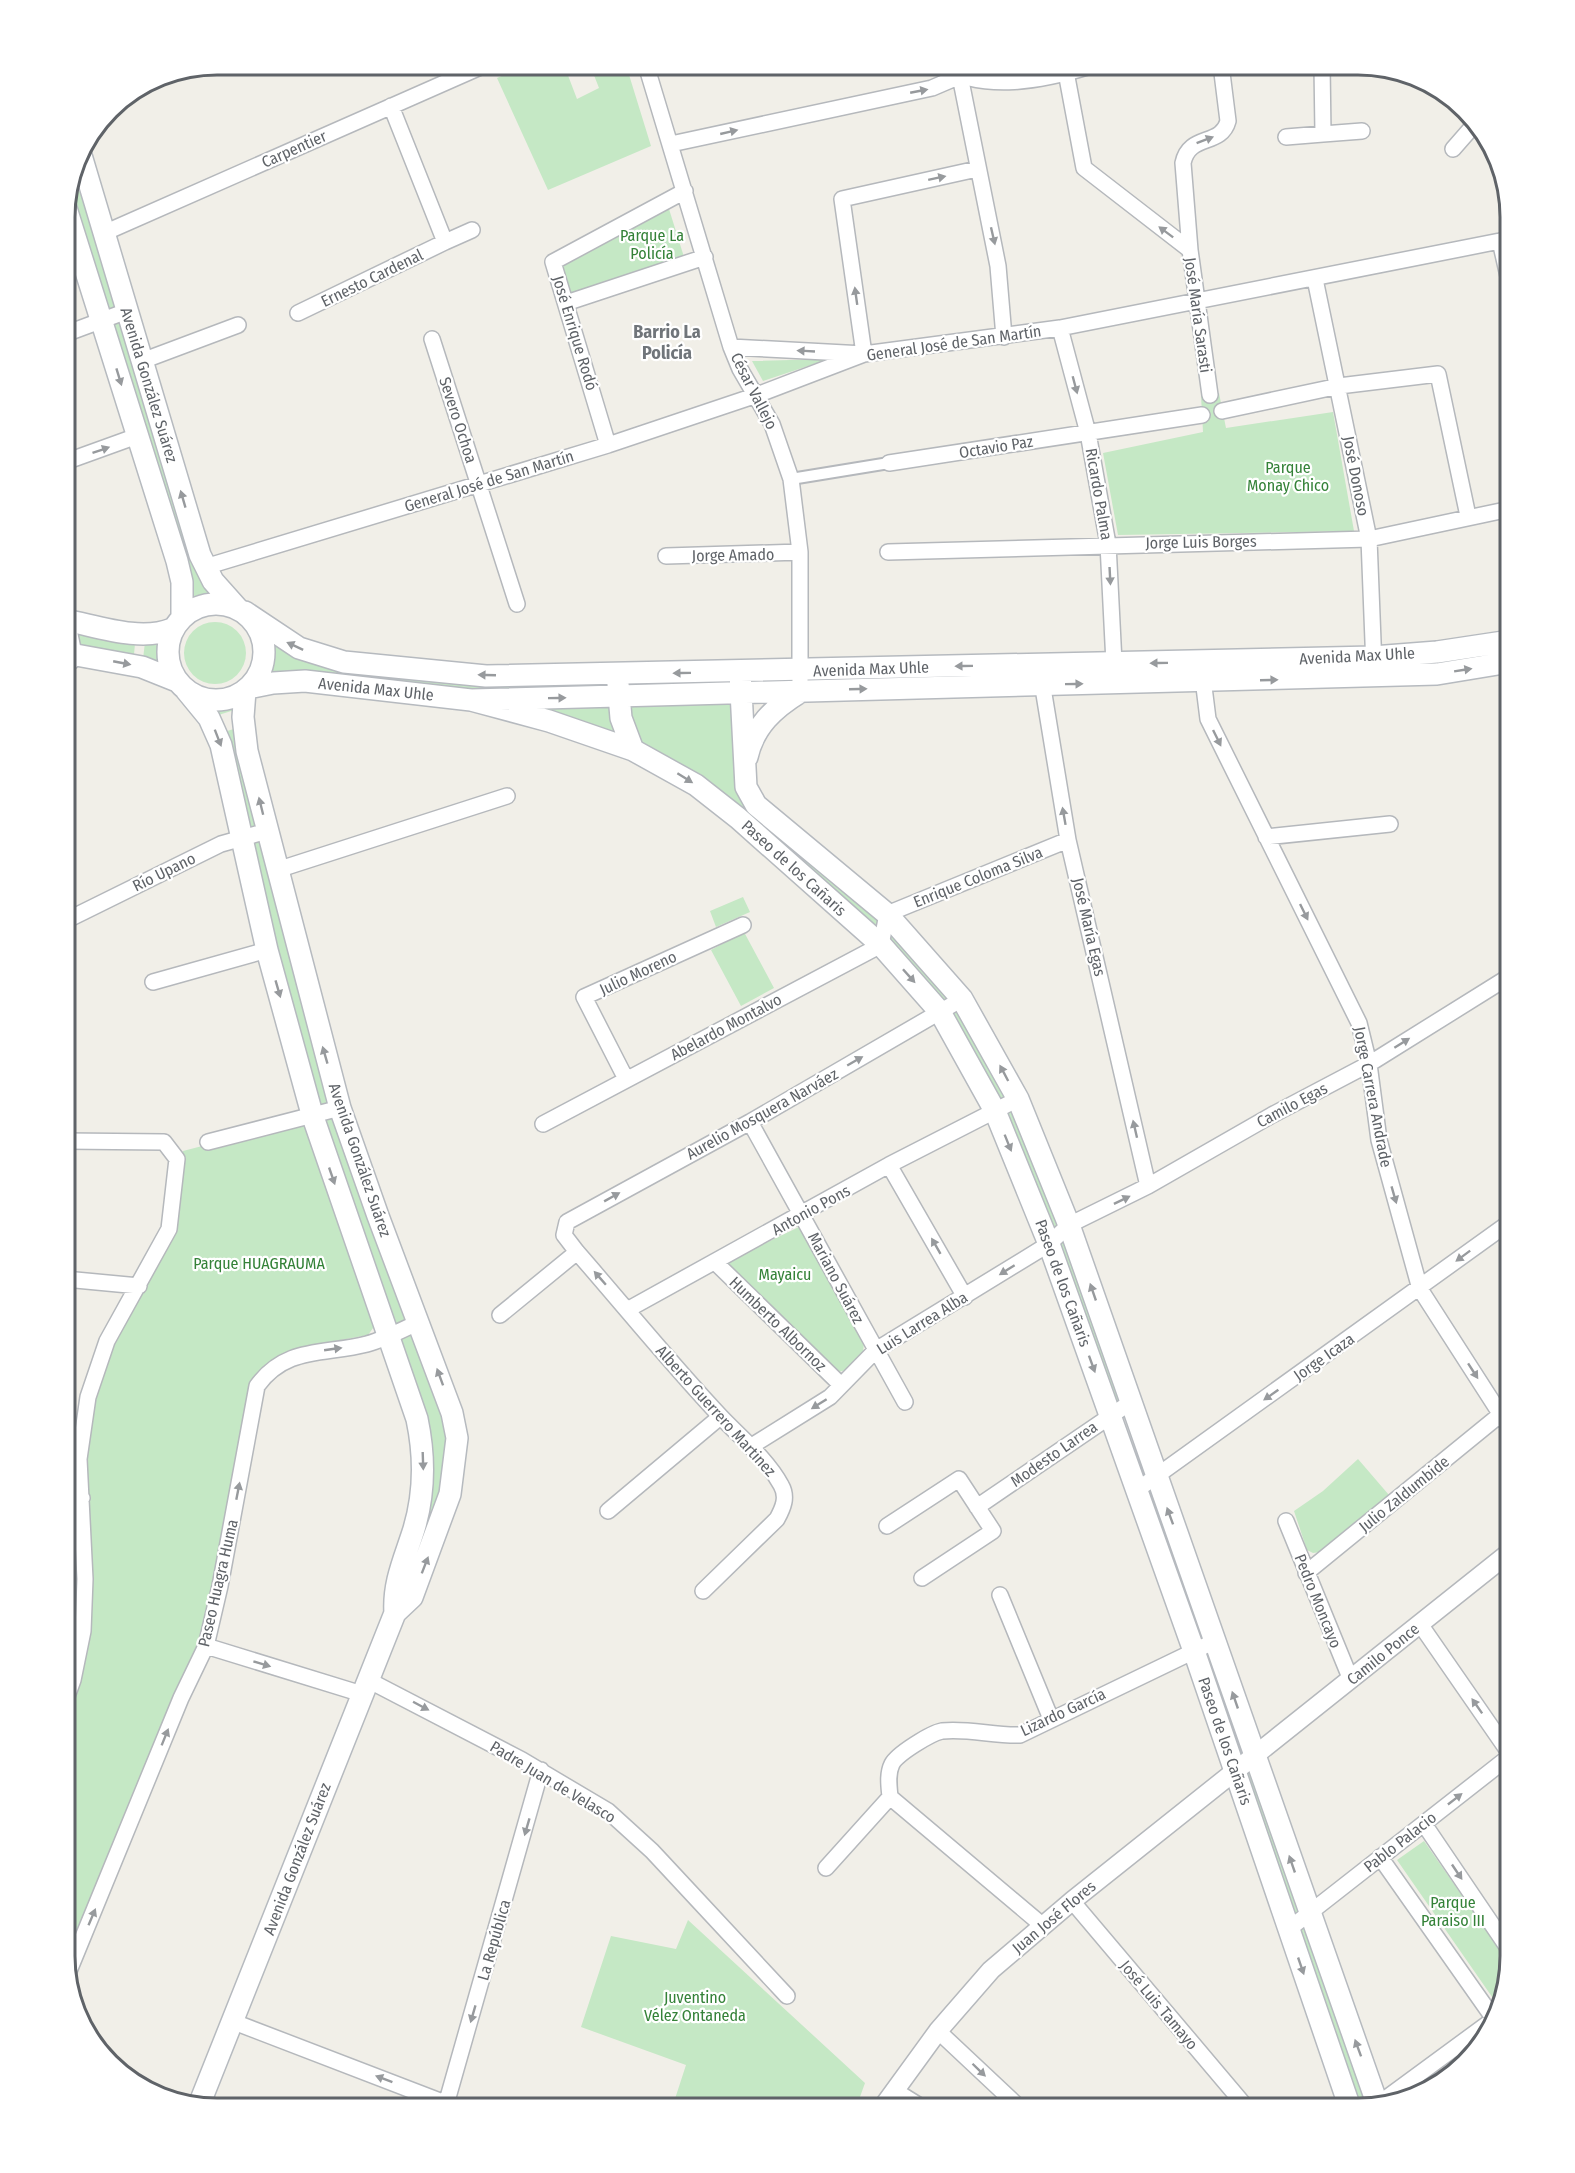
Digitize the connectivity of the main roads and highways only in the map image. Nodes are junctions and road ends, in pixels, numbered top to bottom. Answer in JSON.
{"nodes":[{"id":1,"x":85,"y":167,"type":"edge"},
{"id":2,"x":75,"y":237,"type":"edge"},
{"id":3,"x":241,"y":610,"type":"junction"},
{"id":4,"x":75,"y":619,"type":"edge"},
{"id":5,"x":177,"y":623,"type":"junction"},
{"id":6,"x":1500,"y":643,"type":"edge"},
{"id":7,"x":75,"y":659,"type":"edge"},
{"id":8,"x":1500,"y":664,"type":"edge"},
{"id":9,"x":1374,"y":666,"type":"junction"},
{"id":10,"x":740,"y":672,"type":"junction"},
{"id":11,"x":1202,"y":672,"type":"junction"},
{"id":12,"x":617,"y":674,"type":"junction"},
{"id":13,"x":1041,"y":674,"type":"junction"},
{"id":14,"x":800,"y":681,"type":"junction"},
{"id":15,"x":181,"y":685,"type":"junction"},
{"id":16,"x":247,"y":689,"type":"junction"},
{"id":17,"x":740,"y":694,"type":"junction"},
{"id":18,"x":618,"y":697,"type":"junction"},
{"id":19,"x":471,"y":700,"type":"junction"},
{"id":20,"x":633,"y":750,"type":"junction"},
{"id":21,"x":744,"y":769,"type":"junction"},
{"id":22,"x":395,"y":1613,"type":"junction"},
{"id":23,"x":203,"y":2097,"type":"edge"},
{"id":24,"x":1377,"y":2097,"type":"edge"},
{"id":25,"x":1346,"y":2098,"type":"edge"}],
"edges":[{"from":3,"to":1,"type":"main road","name":"Avenida González Suárez","one_way":true},
{"from":2,"to":5,"type":"main road","name":"Avenida González Suárez","one_way":true},
{"from":3,"to":5,"type":"main road"},
{"from":12,"to":3,"type":"main road","name":"Avenida Max Uhle","one_way":true},
{"from":3,"to":16,"type":"main road"},
{"from":4,"to":5,"type":"main road"},
{"from":5,"to":15,"type":"main road"},
{"from":6,"to":9,"type":"main road","name":"Avenida Max Uhle"},
{"from":7,"to":15,"type":"main road","one_way":true},
{"from":9,"to":8,"type":"main road","name":"Avenida Max Uhle","one_way":true},
{"from":9,"to":11,"type":"main road","name":"Avenida Max Uhle"},
{"from":10,"to":12,"type":"main road","name":"Avenida Max Uhle","one_way":true},
{"from":10,"to":14,"type":"main road","name":"Avenida Max Uhle"},
{"from":10,"to":17,"type":"main road"},
{"from":13,"to":11,"type":"main road","name":"Avenida Max Uhle","one_way":true},
{"from":11,"to":13,"type":"main road","name":"Avenida Max Uhle","one_way":true},
{"from":12,"to":18,"type":"main road"},
{"from":13,"to":14,"type":"main road","name":"Avenida Max Uhle"},
{"from":14,"to":17,"type":"main road","name":"Avenida Max Uhle"},
{"from":14,"to":21,"type":"main road"},
{"from":15,"to":16,"type":"main road"},
{"from":15,"to":22,"type":"main road","name":"Avenida González Suárez","one_way":true},
{"from":16,"to":19,"type":"main road","name":"Avenida Max Uhle"},
{"from":22,"to":16,"type":"main road","name":"Avenida González Suárez","one_way":true},
{"from":17,"to":18,"type":"main road","name":"Avenida Max Uhle"},
{"from":17,"to":21,"type":"main road","name":"Paseo de los Cañaris"},
{"from":19,"to":18,"type":"main road","name":"Avenida Max Uhle","one_way":true},
{"from":18,"to":20,"type":"main road"},
{"from":19,"to":20,"type":"main road","name":"Paseo de los Cañaris"},
{"from":20,"to":25,"type":"main road","name":"Paseo de los Cañaris","one_way":true},
{"from":24,"to":21,"type":"main road","name":"Paseo de los Cañaris","one_way":true},
{"from":22,"to":23,"type":"main road","name":"Avenida González Suárez"}]}
